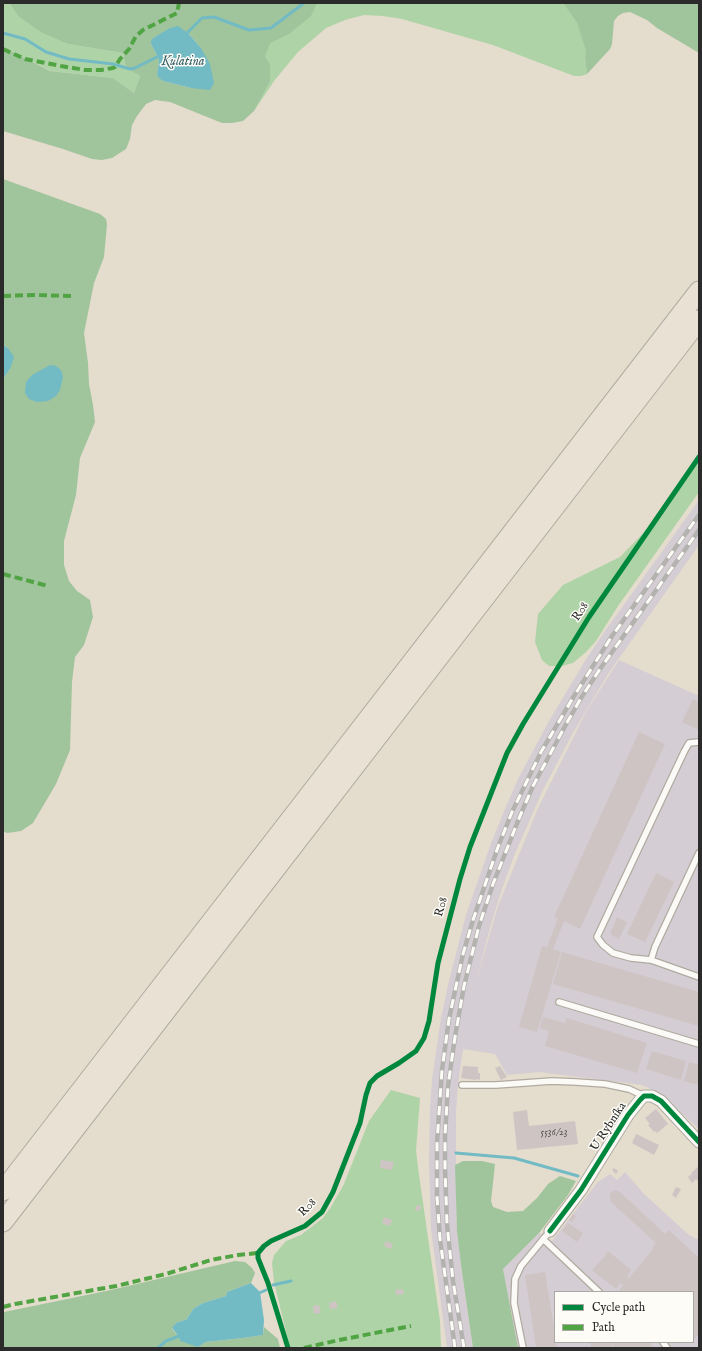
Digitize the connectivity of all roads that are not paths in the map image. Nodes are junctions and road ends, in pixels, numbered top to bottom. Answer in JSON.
{"nodes":[{"id":1,"x":699,"y":291,"type":"edge"},
{"id":2,"x":699,"y":320,"type":"edge"},
{"id":3,"x":699,"y":742,"type":"edge"},
{"id":4,"x":699,"y":853,"type":"edge"},
{"id":5,"x":651,"y":960,"type":"junction"},
{"id":6,"x":699,"y":977,"type":"edge"},
{"id":7,"x":559,"y":1002,"type":"dead end"},
{"id":8,"x":699,"y":1044,"type":"edge"},
{"id":9,"x":462,"y":1085,"type":"dead end"},
{"id":10,"x":644,"y":1096,"type":"junction"},
{"id":11,"x":699,"y":1142,"type":"edge"},
{"id":12,"x":3,"y":1191,"type":"edge"},
{"id":13,"x":5,"y":1220,"type":"edge"},
{"id":14,"x":547,"y":1235,"type":"junction"},
{"id":15,"x":598,"y":1291,"type":"edge"},
{"id":16,"x":523,"y":1348,"type":"edge"}],
"edges":[{"from":1,"to":12,"type":"highway"},
{"from":2,"to":13,"type":"highway"},
{"from":3,"to":5,"type":"lane"},
{"from":4,"to":5,"type":"lane"},
{"from":5,"to":6,"type":"lane"},
{"from":7,"to":8,"type":"lane"},
{"from":9,"to":10,"type":"lane"},
{"from":10,"to":11,"type":"street"},
{"from":10,"to":14,"type":"street","name":"U Rybníka"},
{"from":14,"to":15,"type":"lane"},
{"from":14,"to":16,"type":"lane"}]}
